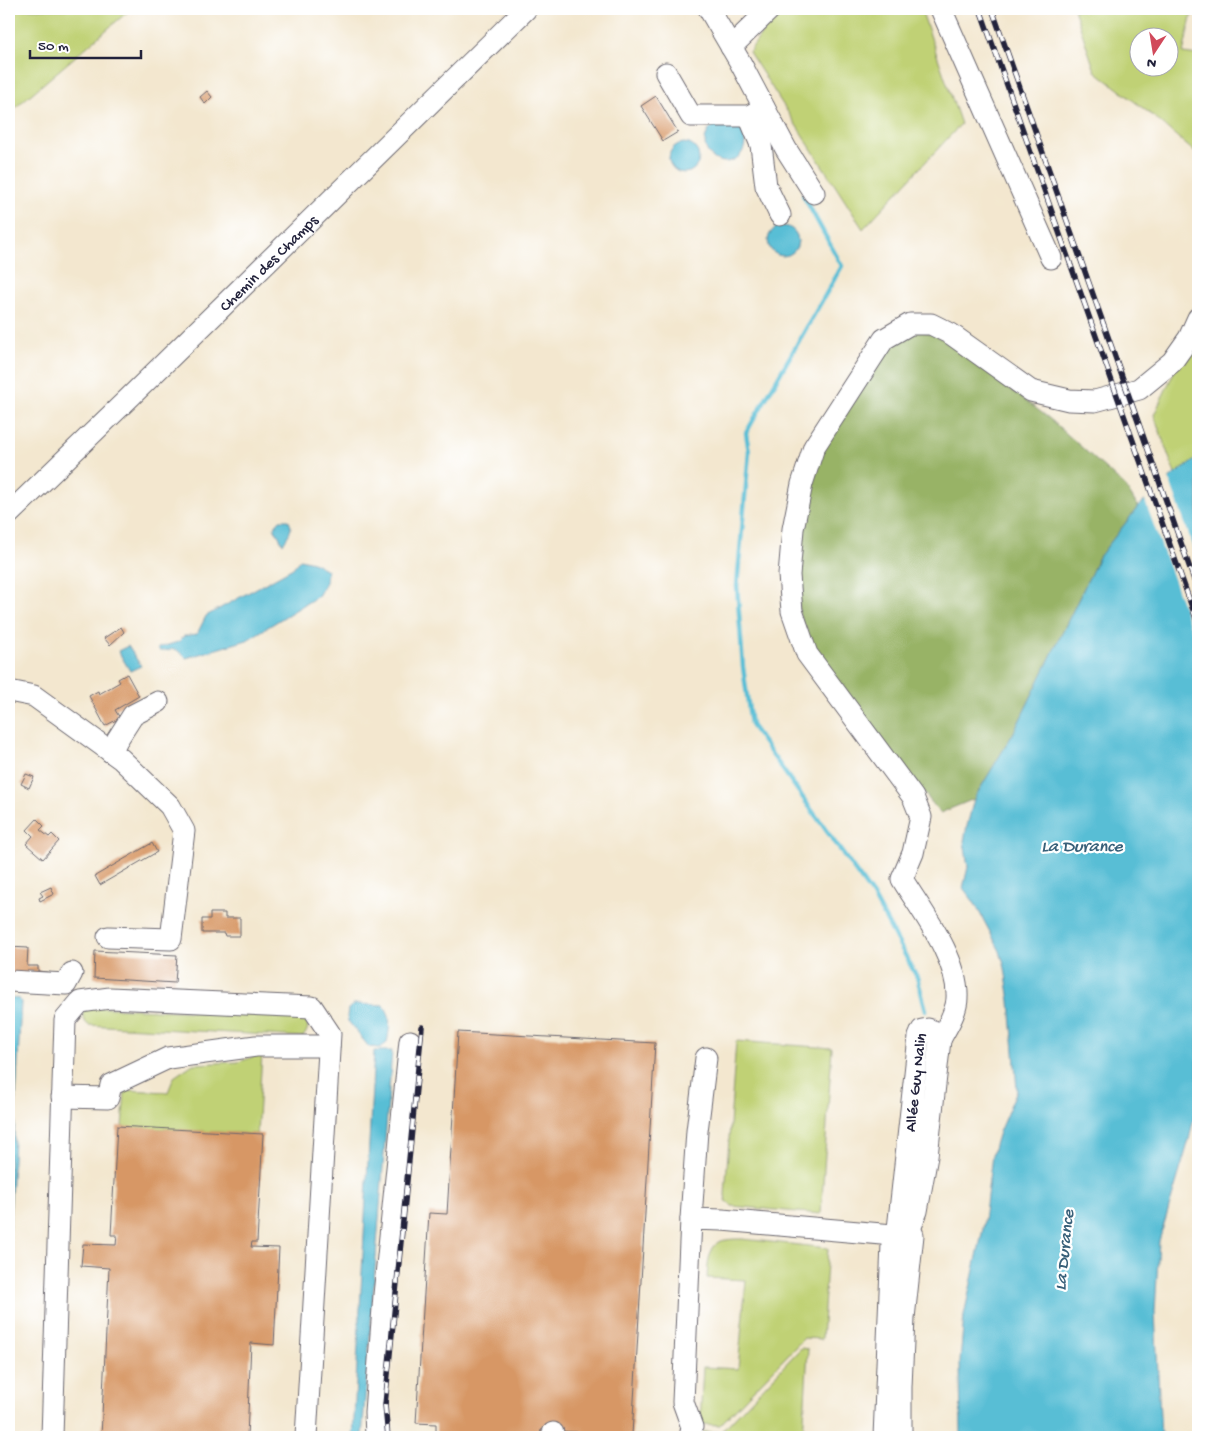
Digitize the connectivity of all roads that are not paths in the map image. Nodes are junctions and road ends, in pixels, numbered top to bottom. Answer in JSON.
{"nodes":[{"id":1,"x":526,"y":9,"type":"edge"},
{"id":2,"x":708,"y":9,"type":"edge"},
{"id":3,"x":770,"y":9,"type":"edge"},
{"id":4,"x":941,"y":9,"type":"edge"},
{"id":5,"x":736,"y":55,"type":"junction"},
{"id":6,"x":666,"y":73,"type":"dead end"},
{"id":7,"x":756,"y":112,"type":"junction"},
{"id":8,"x":814,"y":193,"type":"dead end"},
{"id":9,"x":780,"y":215,"type":"dead end"},
{"id":10,"x":1051,"y":258,"type":"dead end"},
{"id":11,"x":1198,"y":318,"type":"edge"},
{"id":12,"x":9,"y":514,"type":"edge"},
{"id":13,"x":9,"y":691,"type":"edge"},
{"id":14,"x":158,"y":702,"type":"dead end"},
{"id":15,"x":111,"y":752,"type":"junction"},
{"id":16,"x":108,"y":937,"type":"dead end"},
{"id":17,"x":72,"y":973,"type":"dead end"},
{"id":18,"x":9,"y":981,"type":"edge"},
{"id":19,"x":410,"y":1041,"type":"dead end"},
{"id":20,"x":329,"y":1046,"type":"junction"},
{"id":21,"x":706,"y":1058,"type":"dead end"},
{"id":22,"x":62,"y":1097,"type":"junction"},
{"id":23,"x":691,"y":1219,"type":"junction"},
{"id":24,"x":900,"y":1231,"type":"junction"},
{"id":25,"x":52,"y":1437,"type":"edge"},
{"id":26,"x":306,"y":1437,"type":"edge"},
{"id":27,"x":376,"y":1437,"type":"edge"},
{"id":28,"x":690,"y":1437,"type":"edge"},
{"id":29,"x":884,"y":1437,"type":"edge"},
{"id":30,"x":901,"y":1437,"type":"edge"}],
"edges":[{"from":1,"to":12,"type":"street","name":"Chemin des Champs"},
{"from":2,"to":5,"type":"street"},
{"from":3,"to":5,"type":"street"},
{"from":4,"to":10,"type":"street"},
{"from":5,"to":7,"type":"street"},
{"from":6,"to":7,"type":"street"},
{"from":7,"to":8,"type":"street"},
{"from":7,"to":9,"type":"street"},
{"from":11,"to":24,"type":"street","name":"Allée Guy Nalin"},
{"from":13,"to":15,"type":"street"},
{"from":14,"to":15,"type":"street"},
{"from":15,"to":16,"type":"street"},
{"from":17,"to":18,"type":"street"},
{"from":19,"to":27,"type":"street"},
{"from":20,"to":22,"type":"street"},
{"from":20,"to":22,"type":"street"},
{"from":20,"to":26,"type":"street"},
{"from":21,"to":23,"type":"street"},
{"from":22,"to":25,"type":"street"},
{"from":23,"to":24,"type":"street"},
{"from":23,"to":28,"type":"street"},
{"from":24,"to":29,"type":"street","name":"Allée Guy Nalin"},
{"from":24,"to":30,"type":"street","name":"Allée Guy Nalin"}]}
